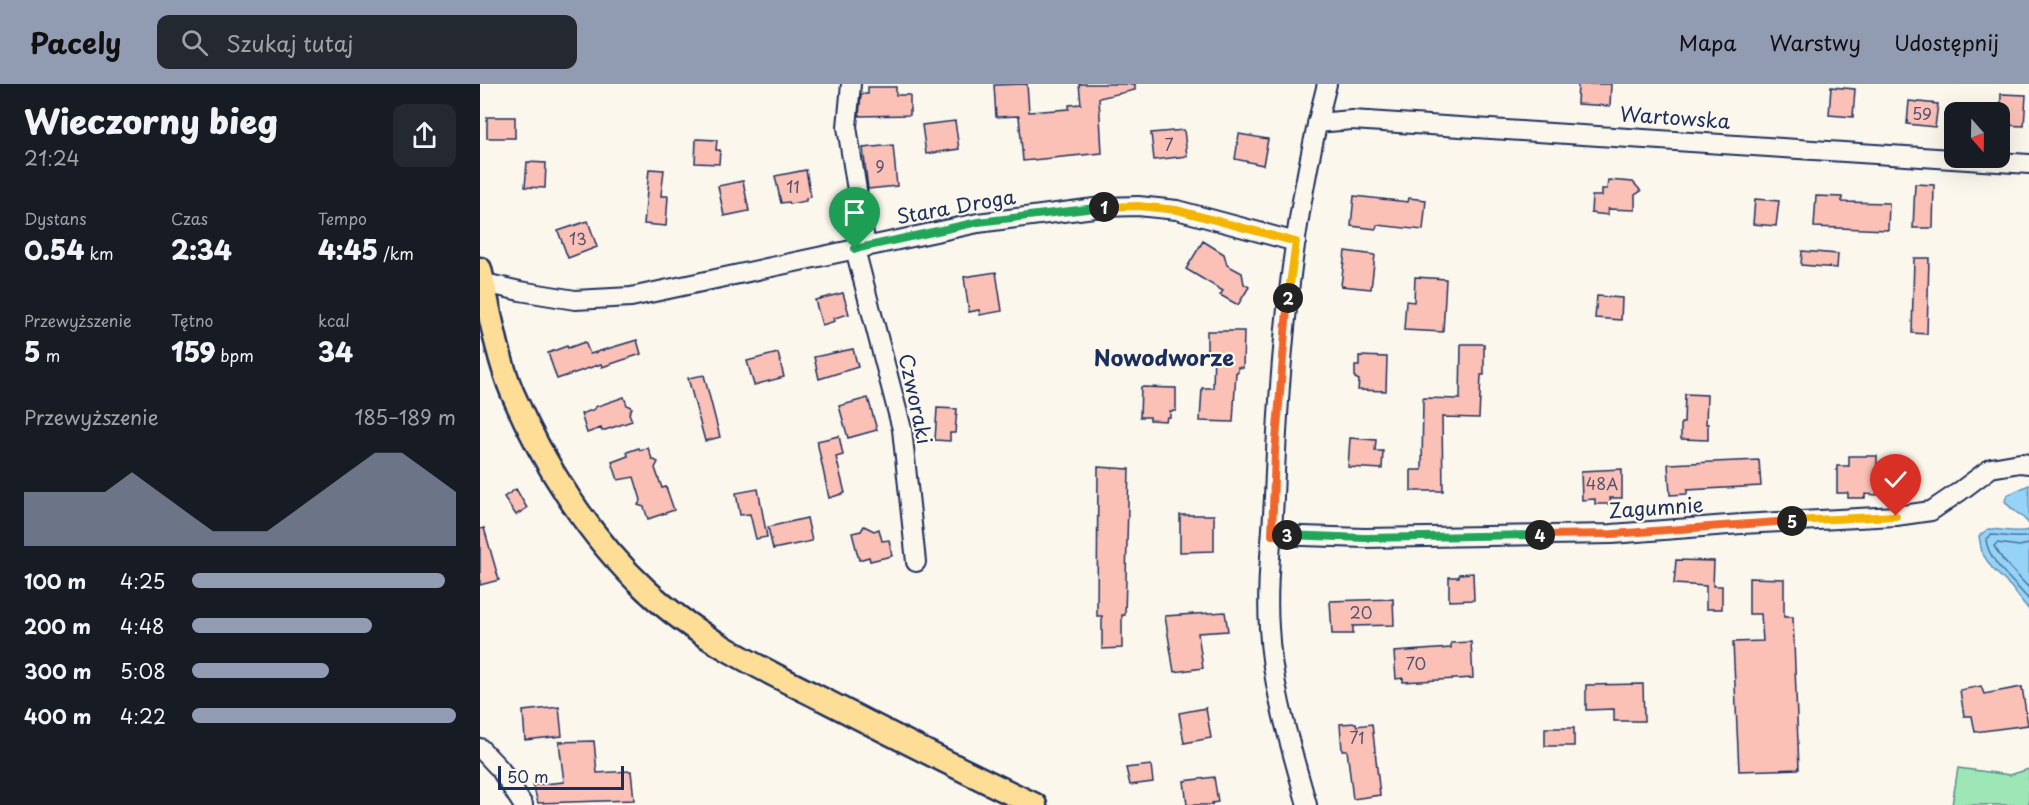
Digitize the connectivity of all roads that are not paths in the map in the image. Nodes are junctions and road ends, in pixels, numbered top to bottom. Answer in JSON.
{"nodes":[{"id":1,"x":851,"y":84,"type":"edge"},
{"id":2,"x":1327,"y":84,"type":"edge"},
{"id":3,"x":1317,"y":123,"type":"junction"},
{"id":4,"x":2029,"y":164,"type":"edge"},
{"id":5,"x":1296,"y":242,"type":"junction"},
{"id":6,"x":861,"y":248,"type":"junction"},
{"id":7,"x":481,"y":278,"type":"edge"},
{"id":8,"x":2029,"y":464,"type":"edge"},
{"id":9,"x":1272,"y":535,"type":"junction"},
{"id":10,"x":916,"y":562,"type":"dead end"},
{"id":11,"x":480,"y":748,"type":"edge"},
{"id":12,"x":523,"y":805,"type":"edge"},
{"id":13,"x":1035,"y":805,"type":"edge"},
{"id":14,"x":1307,"y":805,"type":"edge"}],
"edges":[{"from":1,"to":6,"type":"street","name":"Czworaki"},
{"from":2,"to":3,"type":"street"},
{"from":3,"to":4,"type":"street","name":"Wartowska"},
{"from":3,"to":5,"type":"street"},
{"from":5,"to":6,"type":"street","name":"Stara Droga"},
{"from":5,"to":9,"type":"street"},
{"from":6,"to":7,"type":"street","name":"Stara Droga"},
{"from":6,"to":10,"type":"street","name":"Czworaki"},
{"from":7,"to":13,"type":"main road"},
{"from":8,"to":9,"type":"street","name":"Zagumnie"},
{"from":9,"to":14,"type":"street"},
{"from":11,"to":12,"type":"street"}]}
